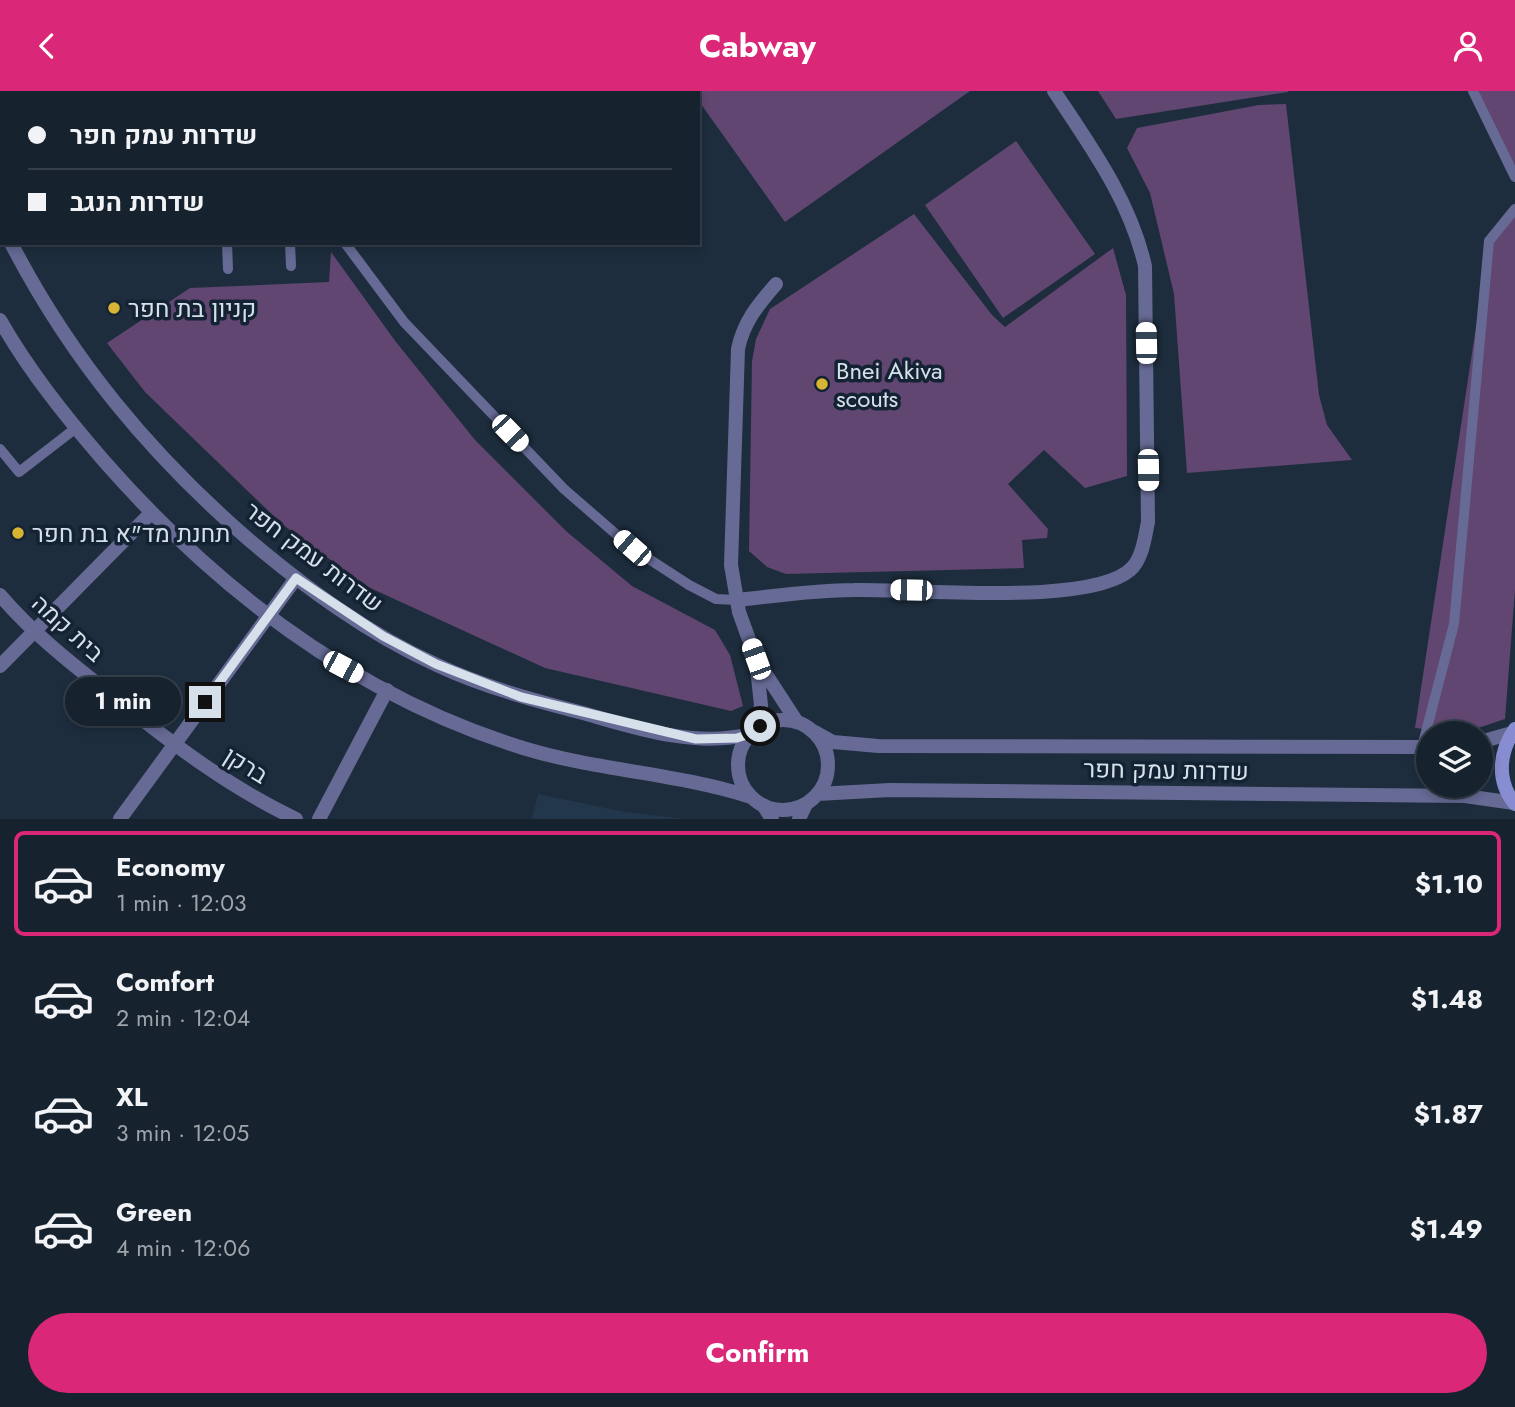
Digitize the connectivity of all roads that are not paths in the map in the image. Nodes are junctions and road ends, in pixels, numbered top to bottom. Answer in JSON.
{"nodes":[{"id":1,"x":1054,"y":91,"type":"edge"},
{"id":2,"x":1473,"y":91,"type":"edge"},
{"id":3,"x":1515,"y":177,"type":"edge"},
{"id":4,"x":1515,"y":209,"type":"edge"},
{"id":5,"x":12,"y":245,"type":"edge"},
{"id":6,"x":227,"y":245,"type":"edge"},
{"id":7,"x":290,"y":245,"type":"edge"},
{"id":8,"x":346,"y":245,"type":"edge"},
{"id":9,"x":291,"y":266,"type":"dead end"},
{"id":10,"x":228,"y":268,"type":"dead end"},
{"id":11,"x":776,"y":284,"type":"dead end"},
{"id":12,"x":0,"y":320,"type":"edge"},
{"id":13,"x":76,"y":428,"type":"junction"},
{"id":14,"x":0,"y":449,"type":"edge"},
{"id":15,"x":151,"y":513,"type":"junction"},
{"id":16,"x":296,"y":578,"type":"junction"},
{"id":17,"x":0,"y":595,"type":"edge"},
{"id":18,"x":737,"y":600,"type":"junction"},
{"id":19,"x":267,"y":617,"type":"junction"},
{"id":20,"x":35,"y":631,"type":"junction"},
{"id":21,"x":756,"y":659,"type":"junction"},
{"id":22,"x":0,"y":666,"type":"edge"},
{"id":23,"x":387,"y":690,"type":"junction"},
{"id":24,"x":1431,"y":721,"type":"edge"},
{"id":25,"x":797,"y":722,"type":"junction"},
{"id":26,"x":1514,"y":731,"type":"edge"},
{"id":27,"x":753,"y":732,"type":"junction"},
{"id":28,"x":815,"y":732,"type":"junction"},
{"id":29,"x":1493,"y":738,"type":"edge"},
{"id":30,"x":174,"y":745,"type":"junction"},
{"id":31,"x":1416,"y":747,"type":"edge"},
{"id":32,"x":811,"y":799,"type":"junction"},
{"id":33,"x":757,"y":801,"type":"junction"},
{"id":34,"x":1515,"y":803,"type":"edge"},
{"id":35,"x":120,"y":819,"type":"edge"},
{"id":36,"x":296,"y":819,"type":"edge"},
{"id":37,"x":319,"y":819,"type":"edge"},
{"id":38,"x":772,"y":819,"type":"edge"},
{"id":39,"x":799,"y":819,"type":"edge"}],
"edges":[{"from":1,"to":18,"type":"street"},
{"from":2,"to":3,"type":"lane"},
{"from":4,"to":24,"type":"lane"},
{"from":5,"to":16,"type":"street","name":"שדרות עמק חפר"},
{"from":6,"to":10,"type":"lane"},
{"from":7,"to":9,"type":"lane"},
{"from":8,"to":18,"type":"lane"},
{"from":11,"to":18,"type":"street"},
{"from":12,"to":13,"type":"street"},
{"from":13,"to":14,"type":"lane"},
{"from":13,"to":15,"type":"street"},
{"from":15,"to":19,"type":"street"},
{"from":15,"to":20,"type":"street"},
{"from":16,"to":19,"type":"street"},
{"from":16,"to":27,"type":"street","name":"שדרות עמק חפר"},
{"from":17,"to":20,"type":"street","name":"בית קמה"},
{"from":18,"to":21,"type":"street"},
{"from":19,"to":23,"type":"street"},
{"from":19,"to":30,"type":"street"},
{"from":20,"to":22,"type":"street"},
{"from":20,"to":30,"type":"street","name":"בית קמה"},
{"from":21,"to":25,"type":"street"},
{"from":21,"to":27,"type":"street"},
{"from":23,"to":33,"type":"street"},
{"from":23,"to":37,"type":"street"},
{"from":25,"to":27,"type":"street"},
{"from":25,"to":28,"type":"street"},
{"from":26,"to":29,"type":"street"},
{"from":26,"to":34,"type":"main road"},
{"from":27,"to":33,"type":"street"},
{"from":28,"to":31,"type":"street","name":"שדרות עמק חפר"},
{"from":28,"to":32,"type":"street"},
{"from":30,"to":35,"type":"street"},
{"from":30,"to":36,"type":"street","name":"ברקן"},
{"from":32,"to":33,"type":"street"},
{"from":32,"to":34,"type":"street","name":"שדרות עמק חפר"},
{"from":32,"to":39,"type":"street"},
{"from":33,"to":38,"type":"street"}]}
